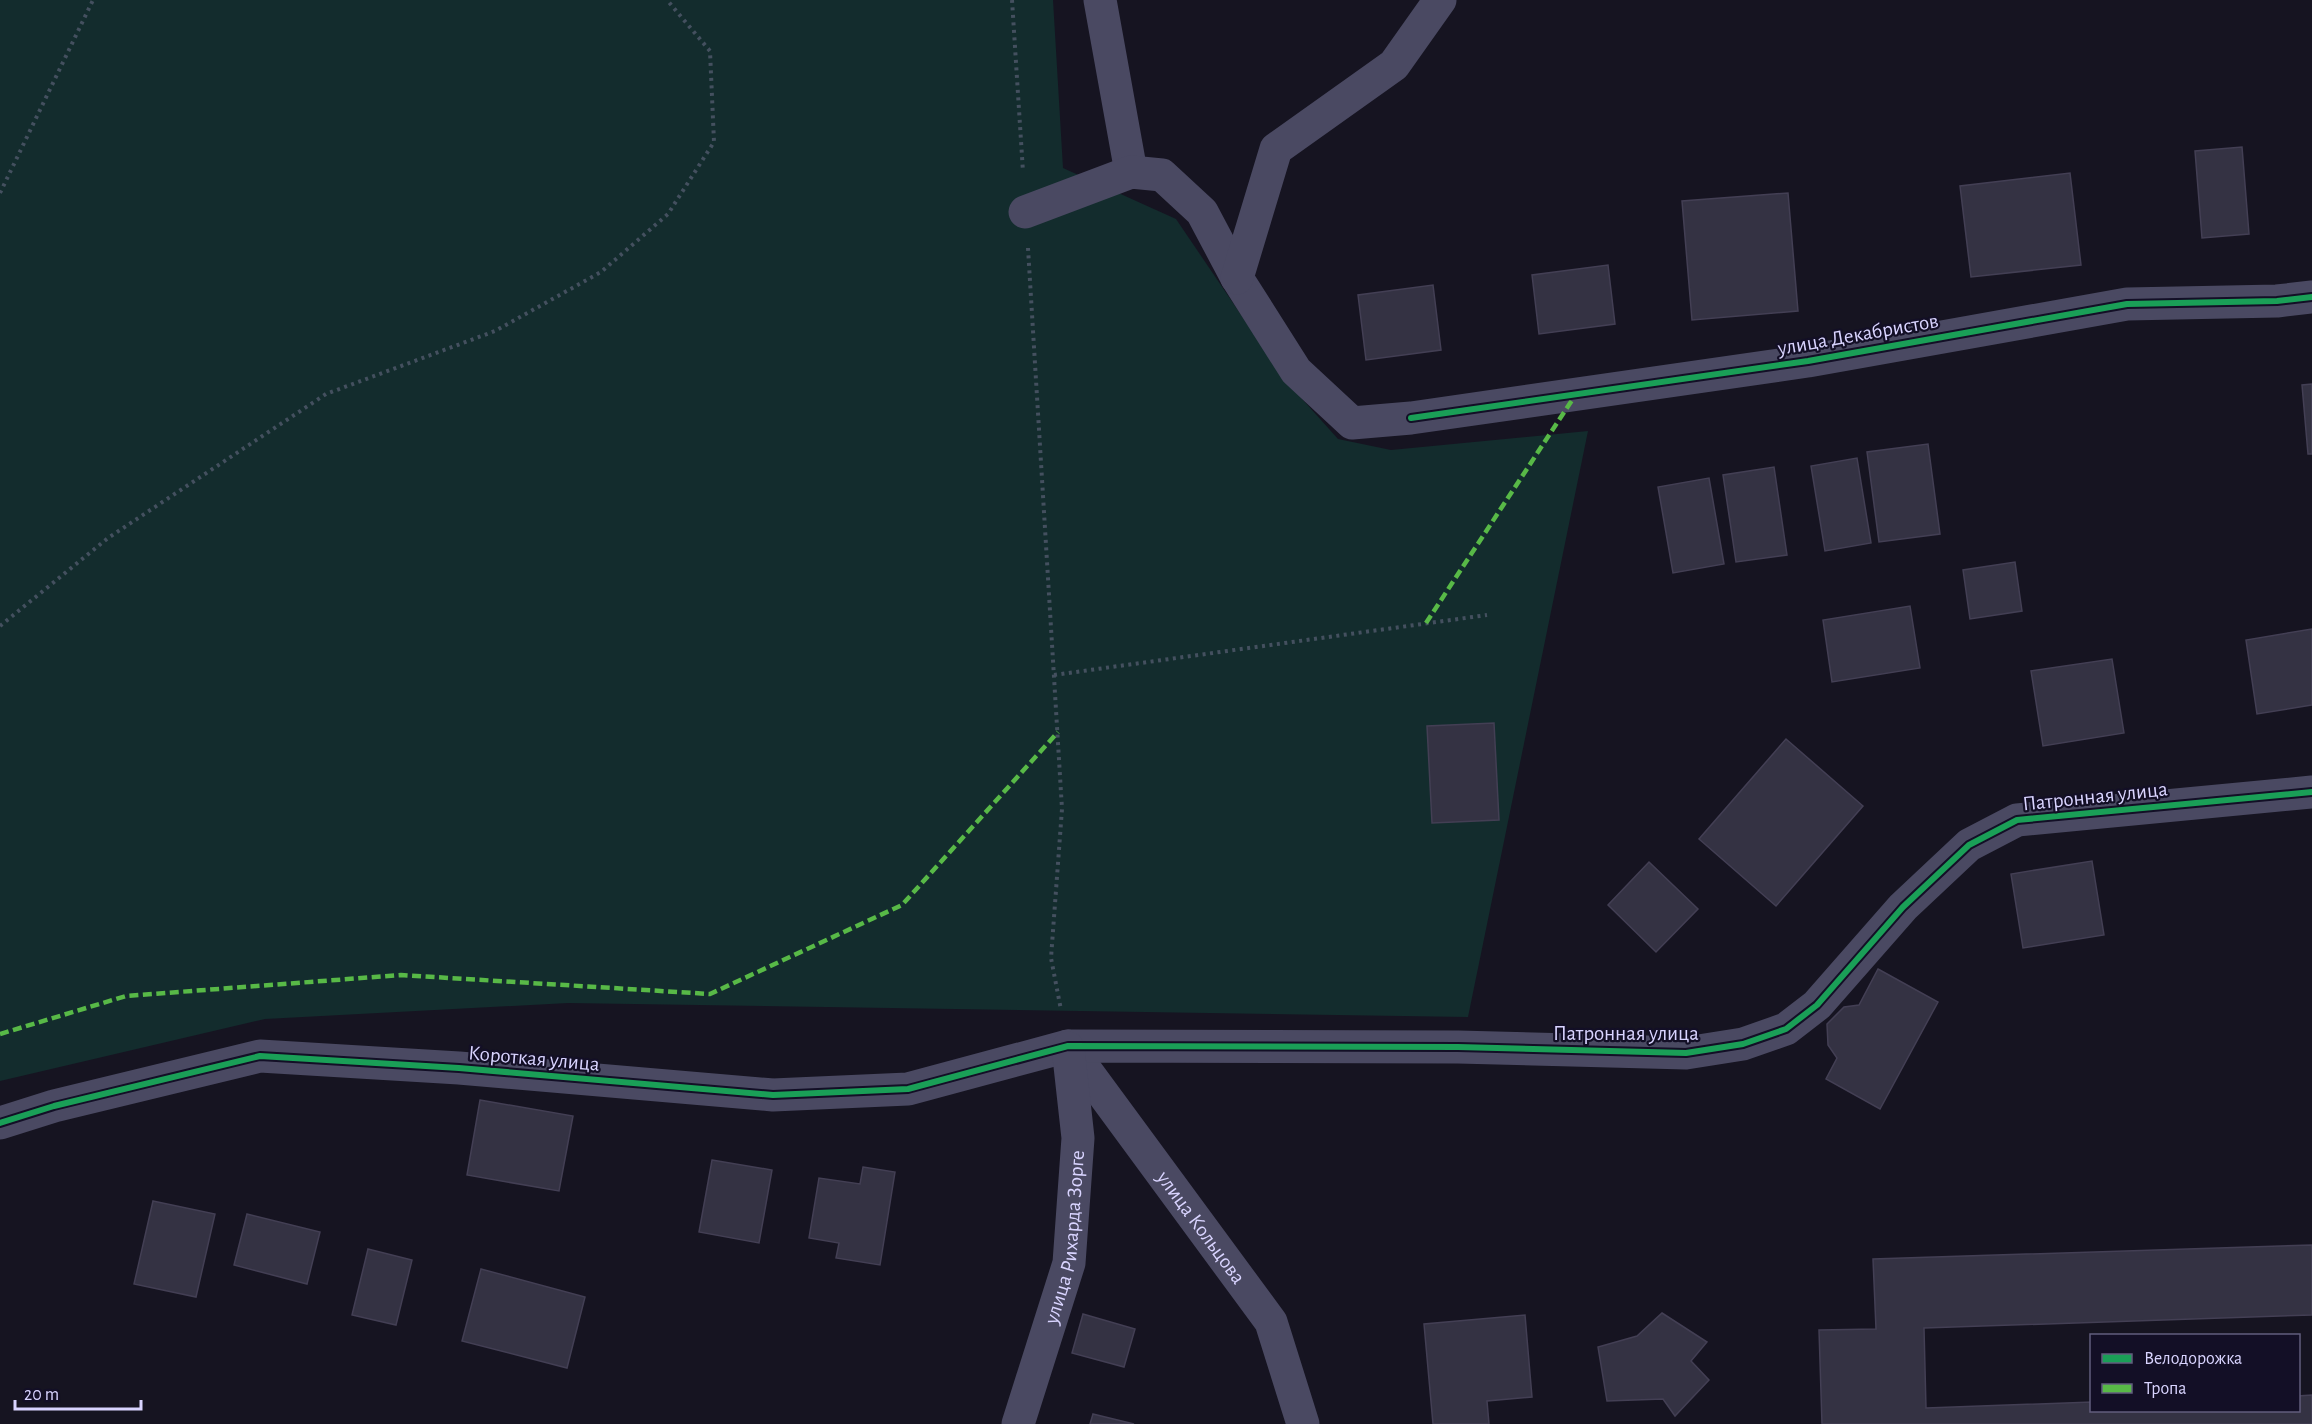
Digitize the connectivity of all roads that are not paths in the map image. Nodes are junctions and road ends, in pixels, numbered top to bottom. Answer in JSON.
{"nodes":[{"id":1,"x":1100,"y":0,"type":"edge"},
{"id":2,"x":1440,"y":0,"type":"edge"},
{"id":3,"x":1131,"y":172,"type":"junction"},
{"id":4,"x":1025,"y":212,"type":"road end"},
{"id":5,"x":1237,"y":278,"type":"junction"},
{"id":6,"x":2312,"y":297,"type":"edge"},
{"id":7,"x":2312,"y":792,"type":"edge"},
{"id":8,"x":1068,"y":1046,"type":"junction"},
{"id":9,"x":0,"y":1123,"type":"edge"},
{"id":10,"x":1018,"y":1424,"type":"edge"},
{"id":11,"x":1303,"y":1424,"type":"edge"}],
"edges":[{"from":1,"to":3,"type":"street"},
{"from":2,"to":5,"type":"street"},
{"from":3,"to":4,"type":"street"},
{"from":3,"to":5,"type":"street","name":"улица Декабристов"},
{"from":5,"to":6,"type":"street","name":"улица Декабристов"},
{"from":7,"to":8,"type":"street","name":"Патронная улица"},
{"from":8,"to":9,"type":"street","name":"Короткая улица"},
{"from":8,"to":10,"type":"street","name":"улица Рихарда Зорге"},
{"from":8,"to":11,"type":"street","name":"улица Кольцова"}]}
